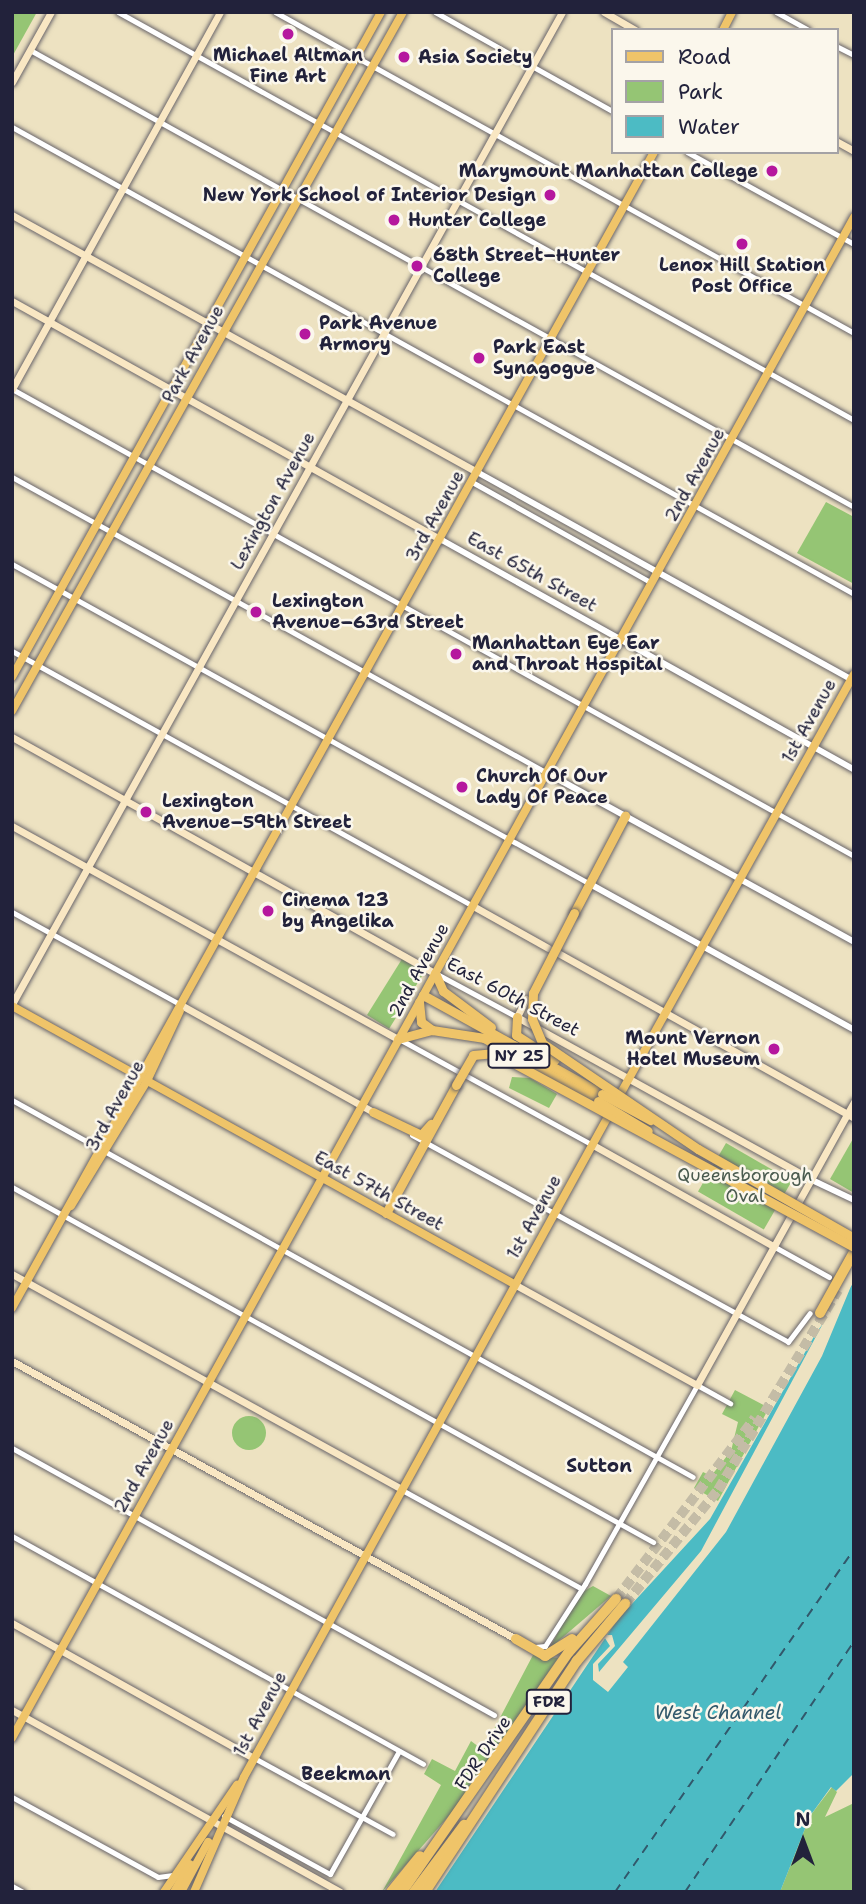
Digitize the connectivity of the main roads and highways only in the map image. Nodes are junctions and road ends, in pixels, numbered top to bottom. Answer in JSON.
{"nodes":[{"id":1,"x":51,"y":12,"type":"edge"},
{"id":2,"x":220,"y":12,"type":"edge"},
{"id":3,"x":381,"y":12,"type":"edge"},
{"id":4,"x":402,"y":12,"type":"edge"},
{"id":5,"x":562,"y":12,"type":"edge"},
{"id":6,"x":604,"y":12,"type":"edge"},
{"id":7,"x":732,"y":12,"type":"edge"},
{"id":8,"x":632,"y":28,"type":"edge"},
{"id":9,"x":724,"y":28,"type":"edge"},
{"id":10,"x":12,"y":82,"type":"edge"},
{"id":11,"x":838,"y":142,"type":"edge"},
{"id":12,"x":854,"y":151,"type":"edge"},
{"id":13,"x":653,"y":154,"type":"edge"},
{"id":14,"x":12,"y":215,"type":"edge"},
{"id":15,"x":854,"y":217,"type":"edge"},
{"id":16,"x":86,"y":256,"type":"junction"},
{"id":17,"x":12,"y":300,"type":"edge"},
{"id":18,"x":50,"y":321,"type":"junction"},
{"id":19,"x":208,"y":323,"type":"junction"},
{"id":20,"x":223,"y":331,"type":"junction"},
{"id":21,"x":12,"y":389,"type":"edge"},
{"id":22,"x":172,"y":390,"type":"junction"},
{"id":23,"x":186,"y":398,"type":"junction"},
{"id":24,"x":347,"y":400,"type":"junction"},
{"id":25,"x":310,"y":467,"type":"junction"},
{"id":26,"x":477,"y":472,"type":"junction"},
{"id":27,"x":440,"y":540,"type":"junction"},
{"id":28,"x":12,"y":677,"type":"edge"},
{"id":29,"x":853,"y":678,"type":"edge"},
{"id":30,"x":12,"y":711,"type":"edge"},
{"id":31,"x":12,"y":737,"type":"edge"},
{"id":32,"x":126,"y":799,"type":"junction"},
{"id":33,"x":625,"y":816,"type":"road end"},
{"id":34,"x":12,"y":826,"type":"edge"},
{"id":35,"x":88,"y":867,"type":"junction"},
{"id":36,"x":255,"y":871,"type":"junction"},
{"id":37,"x":473,"y":906,"type":"junction"},
{"id":38,"x":218,"y":938,"type":"junction"},
{"id":39,"x":548,"y":947,"type":"dead end"},
{"id":40,"x":558,"y":953,"type":"dead end"},
{"id":41,"x":435,"y":973,"type":"junction"},
{"id":42,"x":421,"y":998,"type":"junction"},
{"id":43,"x":526,"y":999,"type":"dead end"},
{"id":44,"x":12,"y":1005,"type":"edge"},
{"id":45,"x":181,"y":1005,"type":"junction"},
{"id":46,"x":665,"y":1013,"type":"junction"},
{"id":47,"x":517,"y":1017,"type":"junction"},
{"id":48,"x":432,"y":1030,"type":"junction"},
{"id":49,"x":499,"y":1036,"type":"junction"},
{"id":50,"x":398,"y":1039,"type":"junction"},
{"id":51,"x":166,"y":1047,"type":"junction"},
{"id":52,"x":147,"y":1059,"type":"junction"},
{"id":53,"x":138,"y":1075,"type":"junction"},
{"id":54,"x":629,"y":1078,"type":"junction"},
{"id":55,"x":148,"y":1081,"type":"junction"},
{"id":56,"x":602,"y":1095,"type":"junction"},
{"id":57,"x":854,"y":1102,"type":"edge"},
{"id":58,"x":447,"y":1103,"type":"junction"},
{"id":59,"x":362,"y":1106,"type":"junction"},
{"id":60,"x":373,"y":1112,"type":"joint"},
{"id":61,"x":851,"y":1116,"type":"edge"},
{"id":62,"x":593,"y":1145,"type":"junction"},
{"id":63,"x":321,"y":1177,"type":"junction"},
{"id":64,"x":810,"y":1179,"type":"junction"},
{"id":65,"x":386,"y":1213,"type":"junction"},
{"id":66,"x":64,"y":1215,"type":"junction"},
{"id":67,"x":854,"y":1236,"type":"edge"},
{"id":68,"x":774,"y":1246,"type":"junction"},
{"id":69,"x":854,"y":1250,"type":"edge"},
{"id":70,"x":12,"y":1273,"type":"edge"},
{"id":71,"x":27,"y":1282,"type":"junction"},
{"id":72,"x":514,"y":1284,"type":"junction"},
{"id":73,"x":12,"y":1308,"type":"edge"},
{"id":74,"x":815,"y":1313,"type":"road end"},
{"id":75,"x":12,"y":1361,"type":"edge"},
{"id":76,"x":208,"y":1384,"type":"junction"},
{"id":77,"x":171,"y":1449,"type":"junction"},
{"id":78,"x":402,"y":1489,"type":"junction"},
{"id":79,"x":365,"y":1556,"type":"junction"},
{"id":80,"x":12,"y":1623,"type":"edge"},
{"id":81,"x":589,"y":1626,"type":"junction"},
{"id":82,"x":516,"y":1639,"type":"joint"},
{"id":83,"x":61,"y":1650,"type":"junction"},
{"id":84,"x":12,"y":1710,"type":"edge"},
{"id":85,"x":24,"y":1717,"type":"junction"},
{"id":86,"x":12,"y":1738,"type":"edge"},
{"id":87,"x":254,"y":1758,"type":"junction"},
{"id":88,"x":244,"y":1777,"type":"junction"},
{"id":89,"x":481,"y":1807,"type":"junction"},
{"id":90,"x":216,"y":1823,"type":"junction"},
{"id":91,"x":449,"y":1829,"type":"junction"},
{"id":92,"x":164,"y":1892,"type":"edge"},
{"id":93,"x":174,"y":1892,"type":"edge"},
{"id":94,"x":181,"y":1892,"type":"edge"},
{"id":95,"x":194,"y":1892,"type":"edge"},
{"id":96,"x":340,"y":1892,"type":"edge"},
{"id":97,"x":391,"y":1892,"type":"edge"},
{"id":98,"x":402,"y":1892,"type":"edge"},
{"id":99,"x":414,"y":1892,"type":"edge"},
{"id":100,"x":425,"y":1892,"type":"edge"}],
"edges":[{"from":1,"to":10,"type":"main road"},
{"from":2,"to":16,"type":"main road"},
{"from":3,"to":19,"type":"main road","name":"Park Avenue"},
{"from":4,"to":20,"type":"main road","name":"Park Avenue"},
{"from":5,"to":24,"type":"main road","name":"Lexington Avenue"},
{"from":6,"to":8,"type":"main road"},
{"from":7,"to":9,"type":"main road"},
{"from":11,"to":12,"type":"main road"},
{"from":13,"to":26,"type":"main road","name":"3rd Avenue"},
{"from":14,"to":16,"type":"main road"},
{"from":15,"to":37,"type":"main road","name":"2nd Avenue"},
{"from":16,"to":18,"type":"main road"},
{"from":16,"to":19,"type":"main road"},
{"from":17,"to":18,"type":"main road","name":"East 65th Street"},
{"from":18,"to":21,"type":"main road"},
{"from":18,"to":22,"type":"main road","name":"East 65th Street"},
{"from":19,"to":20,"type":"main road"},
{"from":19,"to":22,"type":"main road","name":"Park Avenue"},
{"from":20,"to":23,"type":"main road","name":"Park Avenue"},
{"from":20,"to":24,"type":"main road"},
{"from":22,"to":23,"type":"main road","name":"East 65th Street"},
{"from":22,"to":28,"type":"main road","name":"Park Avenue"},
{"from":23,"to":25,"type":"main road","name":"East 65th Street"},
{"from":23,"to":30,"type":"main road","name":"Park Avenue"},
{"from":24,"to":25,"type":"main road","name":"Lexington Avenue"},
{"from":24,"to":26,"type":"main road"},
{"from":25,"to":27,"type":"main road","name":"East 65th Street"},
{"from":25,"to":32,"type":"main road","name":"Lexington Avenue"},
{"from":26,"to":27,"type":"main road","name":"3rd Avenue"},
{"from":27,"to":36,"type":"main road","name":"3rd Avenue"},
{"from":29,"to":46,"type":"main road","name":"1st Avenue"},
{"from":31,"to":32,"type":"main road","name":"East 60th Street"},
{"from":32,"to":35,"type":"main road","name":"Lexington Avenue"},
{"from":32,"to":36,"type":"main road","name":"East 60th Street"},
{"from":33,"to":67,"type":"highway","bridge":true},
{"from":34,"to":35,"type":"main road"},
{"from":35,"to":38,"type":"main road"},
{"from":35,"to":44,"type":"main road","name":"Lexington Avenue"},
{"from":36,"to":38,"type":"main road","name":"3rd Avenue"},
{"from":36,"to":41,"type":"main road","name":"East 60th Street"},
{"from":37,"to":39,"type":"main road"},
{"from":37,"to":41,"type":"main road","name":"2nd Avenue"},
{"from":38,"to":45,"type":"main road","name":"3rd Avenue"},
{"from":38,"to":50,"type":"main road"},
{"from":40,"to":46,"type":"main road"},
{"from":41,"to":42,"type":"main road","name":"2nd Avenue"},
{"from":41,"to":49,"type":"highway","number":"NY 25"},
{"from":42,"to":48,"type":"highway"},
{"from":42,"to":49,"type":"highway"},
{"from":42,"to":50,"type":"main road","name":"2nd Avenue"},
{"from":43,"to":47,"type":"main road"},
{"from":44,"to":53,"type":"main road","name":"East 57th Street"},
{"from":45,"to":51,"type":"main road","name":"3rd Avenue"},
{"from":45,"to":52,"type":"main road","name":"3rd Avenue"},
{"from":45,"to":59,"type":"main road"},
{"from":46,"to":54,"type":"main road","name":"1st Avenue"},
{"from":46,"to":61,"type":"main road"},
{"from":47,"to":54,"type":"main road","name":"East 60th Street"},
{"from":47,"to":56,"type":"highway"},
{"from":48,"to":50,"type":"highway","number":"NY 25"},
{"from":48,"to":56,"type":"highway","number":"NY 25"},
{"from":49,"to":56,"type":"highway","number":"NY 25"},
{"from":50,"to":59,"type":"main road","name":"2nd Avenue"},
{"from":51,"to":52,"type":"main road"},
{"from":51,"to":55,"type":"main road","name":"3rd Avenue"},
{"from":52,"to":53,"type":"main road","name":"3rd Avenue"},
{"from":53,"to":55,"type":"main road","name":"East 57th Street"},
{"from":53,"to":66,"type":"main road","name":"3rd Avenue"},
{"from":54,"to":62,"type":"main road","name":"1st Avenue"},
{"from":54,"to":64,"type":"main road","name":"East 60th Street"},
{"from":55,"to":63,"type":"main road","name":"East 57th Street"},
{"from":55,"to":66,"type":"main road","name":"3rd Avenue"},
{"from":56,"to":67,"type":"highway","bridge":true},
{"from":56,"to":69,"type":"highway","number":"NY 25","bridge":true},
{"from":57,"to":61,"type":"main road"},
{"from":58,"to":60,"type":"highway"},
{"from":58,"to":65,"type":"highway"},
{"from":58,"to":69,"type":"highway","bridge":true},
{"from":59,"to":60,"type":"main road"},
{"from":59,"to":63,"type":"main road","name":"2nd Avenue"},
{"from":61,"to":64,"type":"main road"},
{"from":62,"to":68,"type":"main road"},
{"from":62,"to":72,"type":"main road","name":"1st Avenue"},
{"from":63,"to":65,"type":"main road","name":"East 57th Street"},
{"from":63,"to":76,"type":"main road","name":"2nd Avenue"},
{"from":64,"to":68,"type":"main road"},
{"from":65,"to":72,"type":"main road","name":"East 57th Street"},
{"from":66,"to":71,"type":"main road","name":"3rd Avenue"},
{"from":68,"to":72,"type":"main road","name":"East 57th Street"},
{"from":69,"to":74,"type":"highway"},
{"from":70,"to":71,"type":"main road"},
{"from":71,"to":73,"type":"main road","name":"3rd Avenue"},
{"from":71,"to":76,"type":"main road"},
{"from":72,"to":78,"type":"main road","name":"1st Avenue"},
{"from":75,"to":77,"type":"main road"},
{"from":76,"to":77,"type":"main road","name":"2nd Avenue"},
{"from":76,"to":78,"type":"main road"},
{"from":77,"to":79,"type":"main road"},
{"from":77,"to":83,"type":"main road","name":"2nd Avenue"},
{"from":78,"to":79,"type":"main road","name":"1st Avenue"},
{"from":79,"to":82,"type":"main road"},
{"from":79,"to":87,"type":"main road","name":"1st Avenue"},
{"from":80,"to":83,"type":"main road"},
{"from":81,"to":82,"type":"highway"},
{"from":81,"to":89,"type":"highway","name":"FDR Drive","number":"FDR"},
{"from":81,"to":91,"type":"highway","name":"FDR Drive","number":"FDR"},
{"from":83,"to":85,"type":"main road","name":"2nd Avenue"},
{"from":83,"to":87,"type":"main road"},
{"from":84,"to":85,"type":"main road"},
{"from":85,"to":86,"type":"main road","name":"2nd Avenue"},
{"from":85,"to":90,"type":"main road"},
{"from":87,"to":88,"type":"main road","name":"1st Avenue"},
{"from":88,"to":90,"type":"main road","name":"1st Avenue"},
{"from":88,"to":90,"type":"main road","name":"1st Avenue"},
{"from":89,"to":99,"type":"highway"},
{"from":89,"to":100,"type":"highway","name":"FDR Drive","number":"FDR"},
{"from":90,"to":92,"type":"main road","name":"1st Avenue"},
{"from":90,"to":93,"type":"main road"},
{"from":90,"to":94,"type":"main road"},
{"from":90,"to":95,"type":"main road","name":"1st Avenue"},
{"from":90,"to":96,"type":"main road"},
{"from":91,"to":97,"type":"highway"},
{"from":91,"to":98,"type":"highway","name":"FDR Drive","number":"FDR"}]}
